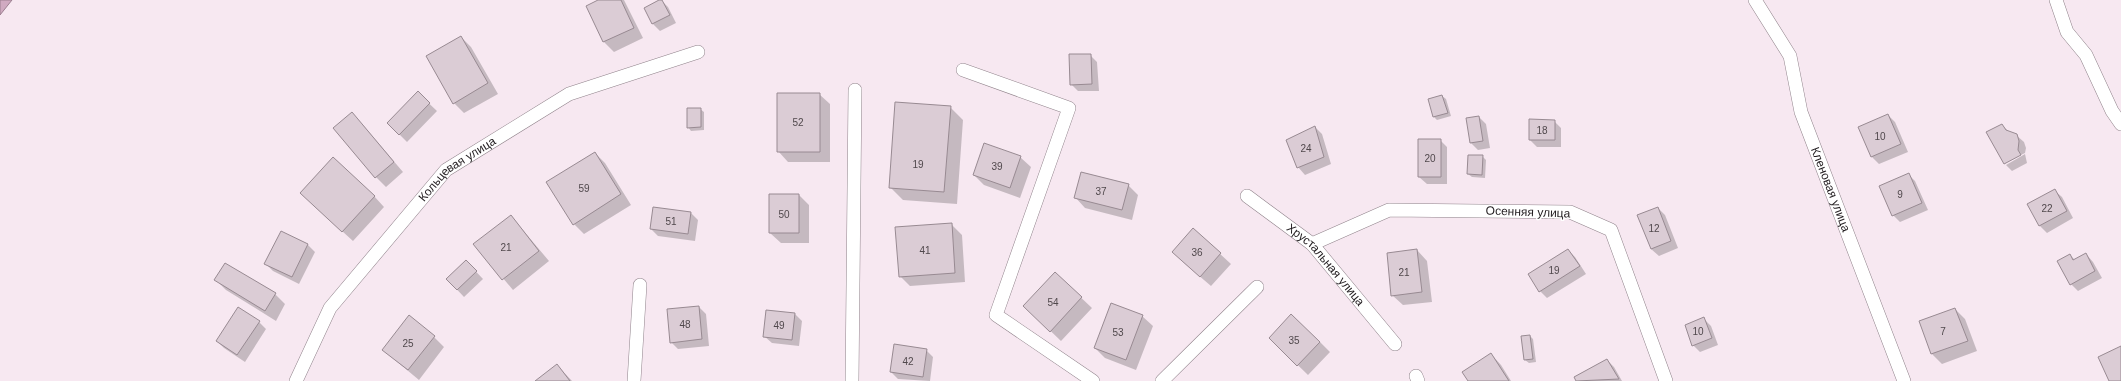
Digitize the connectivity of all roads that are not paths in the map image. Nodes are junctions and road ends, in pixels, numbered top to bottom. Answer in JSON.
{"nodes":[{"id":1,"x":1755,"y":0,"type":"edge"},
{"id":2,"x":2056,"y":0,"type":"edge"},
{"id":3,"x":698,"y":52,"type":"dead end"},
{"id":4,"x":963,"y":70,"type":"dead end"},
{"id":5,"x":855,"y":90,"type":"dead end"},
{"id":6,"x":2121,"y":124,"type":"edge"},
{"id":7,"x":1247,"y":196,"type":"dead end"},
{"id":8,"x":1312,"y":244,"type":"junction"},
{"id":9,"x":640,"y":285,"type":"dead end"},
{"id":10,"x":1257,"y":287,"type":"dead end"},
{"id":11,"x":1395,"y":344,"type":"dead end"},
{"id":12,"x":296,"y":381,"type":"edge"},
{"id":13,"x":634,"y":381,"type":"edge"},
{"id":14,"x":852,"y":381,"type":"edge"},
{"id":15,"x":1093,"y":381,"type":"edge"},
{"id":16,"x":1162,"y":381,"type":"edge"},
{"id":17,"x":1666,"y":381,"type":"edge"},
{"id":18,"x":1904,"y":381,"type":"edge"}],
"edges":[{"from":1,"to":18,"type":"street","name":"Кленовая улица"},
{"from":2,"to":6,"type":"street"},
{"from":3,"to":12,"type":"street","name":"Кольцевая улица"},
{"from":4,"to":15,"type":"street"},
{"from":5,"to":14,"type":"street"},
{"from":7,"to":8,"type":"street","name":"Хрустальная улица"},
{"from":8,"to":11,"type":"street","name":"Хрустальная улица"},
{"from":8,"to":17,"type":"street","name":"Осенняя улица"},
{"from":9,"to":13,"type":"street"},
{"from":10,"to":16,"type":"street"}]}
